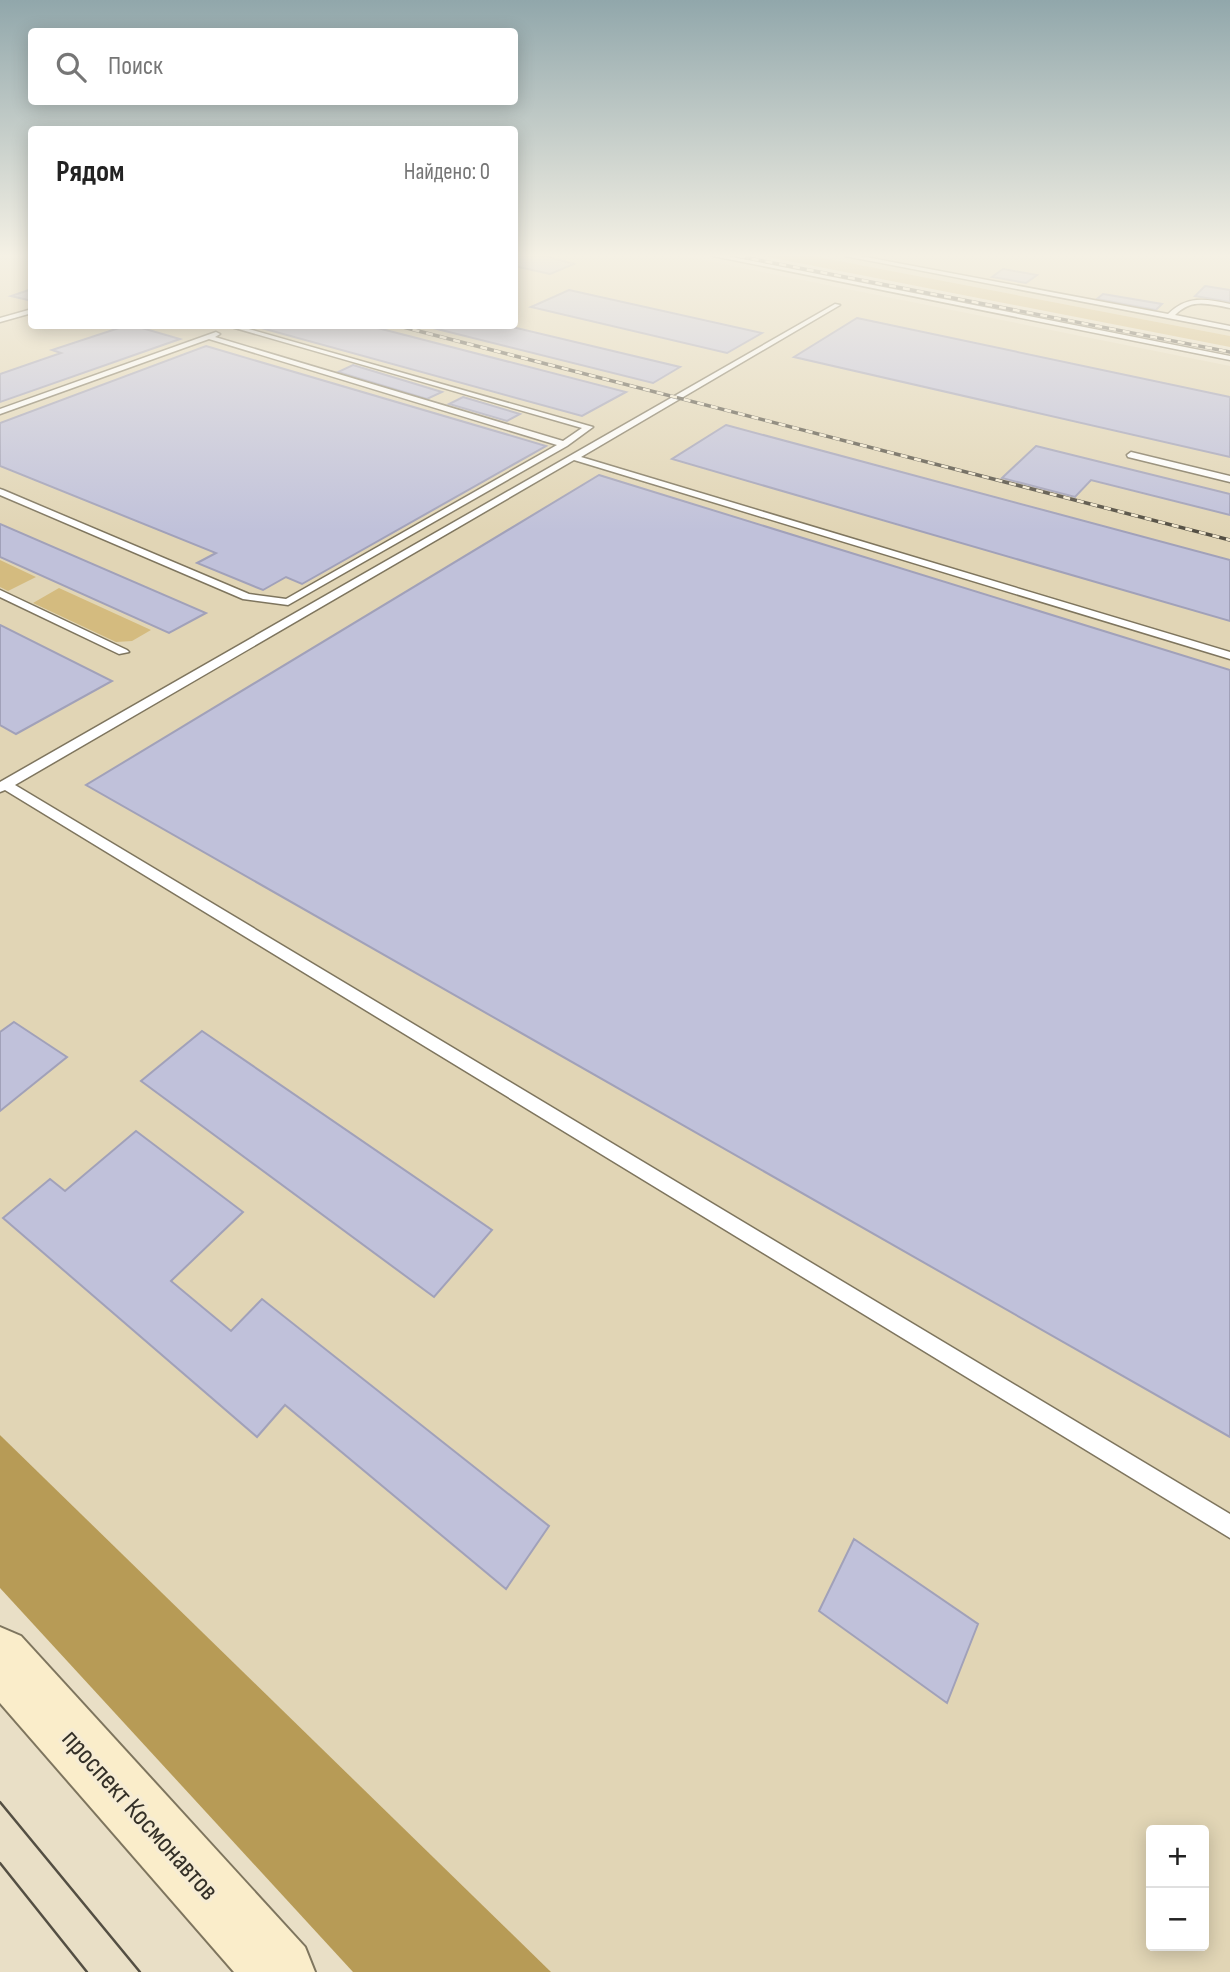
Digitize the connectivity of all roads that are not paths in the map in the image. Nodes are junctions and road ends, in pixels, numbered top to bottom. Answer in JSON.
{"nodes":[{"id":1,"x":178,"y":348,"type":"edge"},
{"id":2,"x":246,"y":348,"type":"edge"},
{"id":3,"x":308,"y":348,"type":"edge"},
{"id":4,"x":762,"y":348,"type":"edge"},
{"id":5,"x":1180,"y":348,"type":"edge"},
{"id":6,"x":1230,"y":358,"type":"edge"},
{"id":7,"x":0,"y":412,"type":"edge"},
{"id":8,"x":564,"y":444,"type":"junction"},
{"id":9,"x":1131,"y":455,"type":"dead end"},
{"id":10,"x":573,"y":457,"type":"junction"},
{"id":11,"x":1230,"y":479,"type":"edge"},
{"id":12,"x":0,"y":492,"type":"edge"},
{"id":13,"x":0,"y":593,"type":"edge"},
{"id":14,"x":123,"y":652,"type":"dead end"},
{"id":15,"x":1230,"y":656,"type":"edge"},
{"id":16,"x":3,"y":787,"type":"edge"},
{"id":17,"x":1230,"y":1527,"type":"edge"},
{"id":18,"x":0,"y":1657,"type":"edge"},
{"id":19,"x":280,"y":1972,"type":"edge"}],
"edges":[{"from":1,"to":7,"type":"lane"},
{"from":2,"to":8,"type":"lane"},
{"from":3,"to":8,"type":"lane"},
{"from":4,"to":10,"type":"lane"},
{"from":5,"to":6,"type":"lane"},
{"from":8,"to":12,"type":"lane"},
{"from":9,"to":11,"type":"lane"},
{"from":10,"to":15,"type":"lane"},
{"from":10,"to":16,"type":"lane"},
{"from":13,"to":14,"type":"lane"},
{"from":16,"to":17,"type":"lane"},
{"from":18,"to":19,"type":"main road","name":"проспект Космонавтов"}]}
